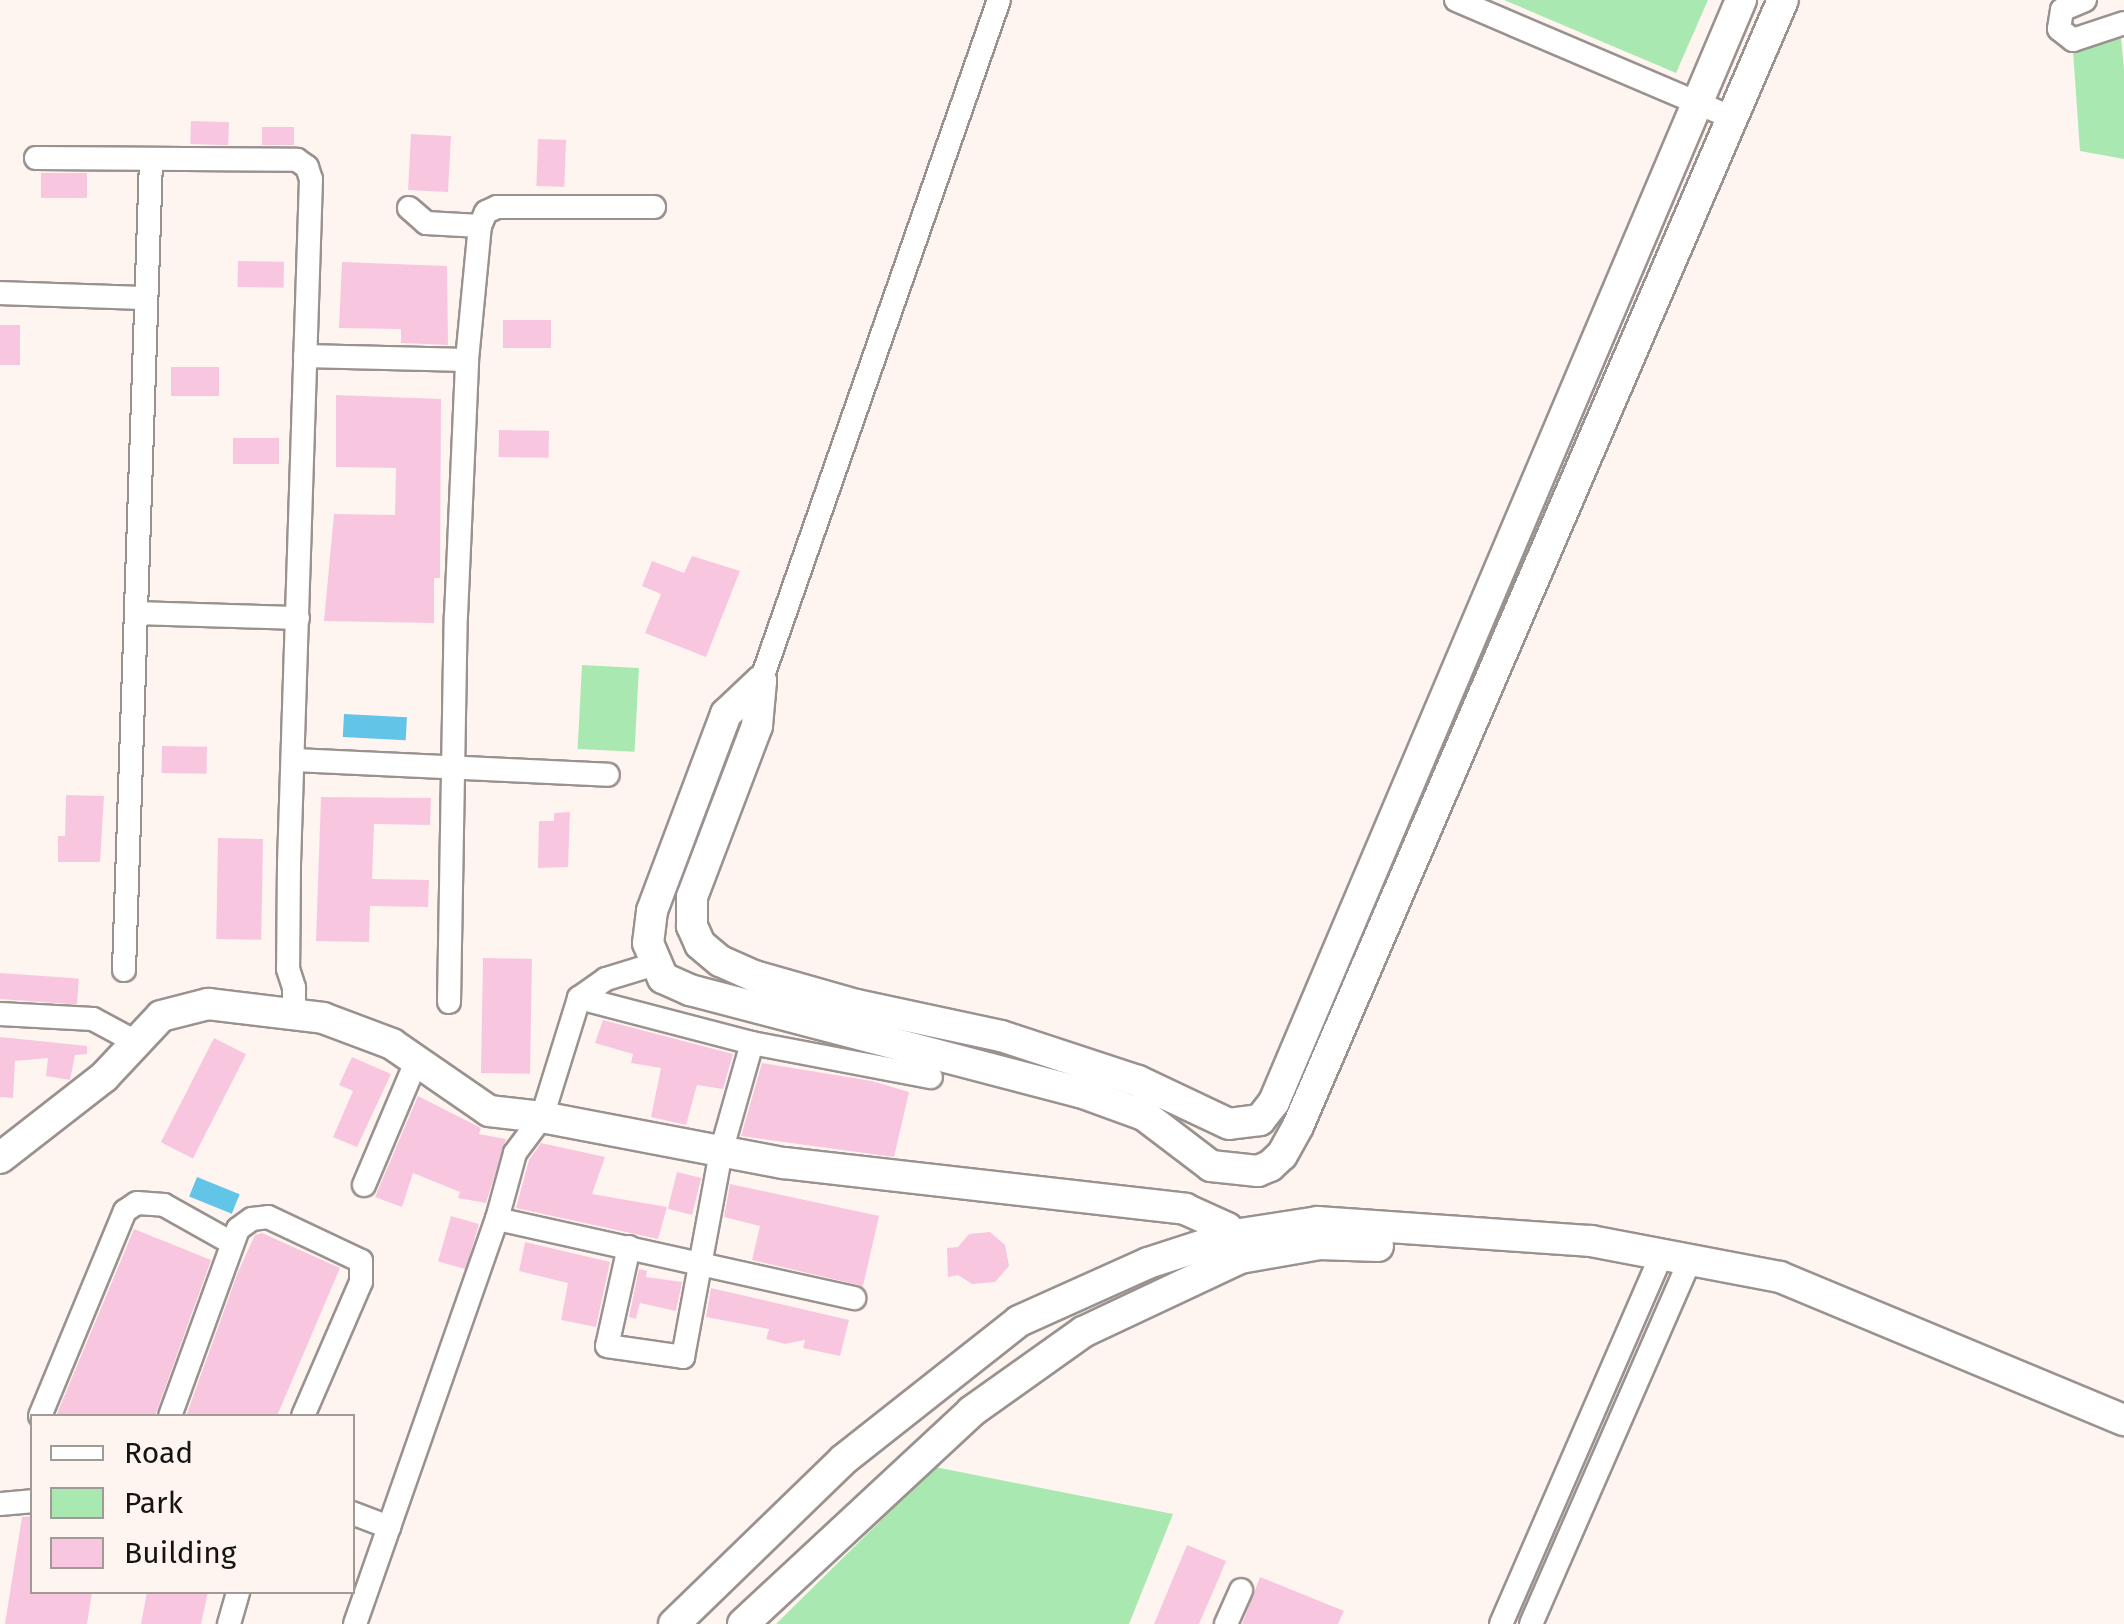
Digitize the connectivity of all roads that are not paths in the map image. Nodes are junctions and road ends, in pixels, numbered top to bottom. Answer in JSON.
{"nodes":[{"id":1,"x":999,"y":0,"type":"edge"},
{"id":2,"x":1456,"y":0,"type":"edge"},
{"id":3,"x":1741,"y":0,"type":"edge"},
{"id":4,"x":1783,"y":0,"type":"edge"},
{"id":5,"x":2078,"y":2,"type":"edge"},
{"id":6,"x":2124,"y":23,"type":"edge"},
{"id":7,"x":1696,"y":104,"type":"junction"},
{"id":8,"x":1732,"y":118,"type":"junction"},
{"id":9,"x":36,"y":158,"type":"dead end"},
{"id":10,"x":150,"y":162,"type":"junction"},
{"id":11,"x":654,"y":207,"type":"dead end"},
{"id":12,"x":410,"y":208,"type":"dead end"},
{"id":13,"x":480,"y":226,"type":"junction"},
{"id":14,"x":0,"y":293,"type":"edge"},
{"id":15,"x":146,"y":298,"type":"junction"},
{"id":16,"x":305,"y":356,"type":"junction"},
{"id":17,"x":467,"y":360,"type":"junction"},
{"id":18,"x":138,"y":613,"type":"junction"},
{"id":19,"x":298,"y":618,"type":"junction"},
{"id":20,"x":761,"y":681,"type":"junction"},
{"id":21,"x":295,"y":760,"type":"junction"},
{"id":22,"x":456,"y":768,"type":"junction"},
{"id":23,"x":608,"y":775,"type":"dead end"},
{"id":24,"x":654,"y":964,"type":"junction"},
{"id":25,"x":124,"y":970,"type":"dead end"},
{"id":26,"x":579,"y":998,"type":"junction"},
{"id":27,"x":448,"y":1002,"type":"dead end"},
{"id":28,"x":287,"y":1012,"type":"junction"},
{"id":29,"x":0,"y":1014,"type":"edge"},
{"id":30,"x":134,"y":1041,"type":"junction"},
{"id":31,"x":752,"y":1043,"type":"junction"},
{"id":32,"x":416,"y":1062,"type":"junction"},
{"id":33,"x":932,"y":1077,"type":"dead end"},
{"id":34,"x":542,"y":1116,"type":"junction"},
{"id":35,"x":1229,"y":1124,"type":"junction"},
{"id":36,"x":721,"y":1152,"type":"junction"},
{"id":37,"x":0,"y":1158,"type":"edge"},
{"id":38,"x":1212,"y":1166,"type":"junction"},
{"id":39,"x":364,"y":1185,"type":"dead end"},
{"id":40,"x":1185,"y":1210,"type":"junction"},
{"id":41,"x":497,"y":1219,"type":"junction"},
{"id":42,"x":232,"y":1244,"type":"junction"},
{"id":43,"x":1237,"y":1246,"type":"junction"},
{"id":44,"x":629,"y":1247,"type":"junction"},
{"id":45,"x":1674,"y":1261,"type":"junction"},
{"id":46,"x":700,"y":1262,"type":"junction"},
{"id":47,"x":854,"y":1298,"type":"dead end"},
{"id":48,"x":41,"y":1414,"type":"edge"},
{"id":49,"x":171,"y":1414,"type":"edge"},
{"id":50,"x":304,"y":1414,"type":"edge"},
{"id":51,"x":2124,"y":1420,"type":"edge"},
{"id":52,"x":2124,"y":1439,"type":"edge"},
{"id":53,"x":30,"y":1502,"type":"edge"},
{"id":54,"x":0,"y":1504,"type":"edge"},
{"id":55,"x":355,"y":1514,"type":"edge"},
{"id":56,"x":389,"y":1527,"type":"junction"},
{"id":57,"x":1241,"y":1590,"type":"dead end"},
{"id":58,"x":238,"y":1594,"type":"edge"},
{"id":59,"x":1506,"y":1614,"type":"edge"},
{"id":60,"x":1540,"y":1621,"type":"edge"},
{"id":61,"x":230,"y":1624,"type":"edge"},
{"id":62,"x":355,"y":1624,"type":"edge"},
{"id":63,"x":674,"y":1624,"type":"edge"},
{"id":64,"x":743,"y":1624,"type":"edge"},
{"id":65,"x":1226,"y":1624,"type":"edge"}],
"edges":[{"from":1,"to":20,"type":"street"},
{"from":2,"to":7,"type":"street"},
{"from":3,"to":7,"type":"street"},
{"from":4,"to":8,"type":"street"},
{"from":5,"to":6,"type":"street"},
{"from":7,"to":8,"type":"street"},
{"from":7,"to":35,"type":"street"},
{"from":8,"to":38,"type":"street"},
{"from":9,"to":10,"type":"street"},
{"from":10,"to":15,"type":"street"},
{"from":10,"to":16,"type":"street"},
{"from":11,"to":13,"type":"street"},
{"from":12,"to":13,"type":"street"},
{"from":13,"to":17,"type":"street"},
{"from":14,"to":15,"type":"street"},
{"from":15,"to":18,"type":"street"},
{"from":16,"to":17,"type":"street"},
{"from":16,"to":19,"type":"street"},
{"from":17,"to":22,"type":"street"},
{"from":18,"to":19,"type":"street"},
{"from":18,"to":25,"type":"street"},
{"from":19,"to":21,"type":"street"},
{"from":20,"to":24,"type":"street"},
{"from":20,"to":35,"type":"street"},
{"from":21,"to":22,"type":"street"},
{"from":21,"to":28,"type":"street"},
{"from":22,"to":23,"type":"street"},
{"from":22,"to":27,"type":"street"},
{"from":24,"to":26,"type":"street"},
{"from":24,"to":38,"type":"street"},
{"from":26,"to":31,"type":"street"},
{"from":26,"to":34,"type":"street"},
{"from":28,"to":30,"type":"street"},
{"from":28,"to":32,"type":"street"},
{"from":29,"to":30,"type":"street"},
{"from":30,"to":37,"type":"street"},
{"from":31,"to":33,"type":"street"},
{"from":31,"to":36,"type":"street"},
{"from":32,"to":34,"type":"street"},
{"from":32,"to":39,"type":"street"},
{"from":34,"to":36,"type":"street"},
{"from":34,"to":41,"type":"street"},
{"from":35,"to":38,"type":"street"},
{"from":36,"to":40,"type":"street"},
{"from":36,"to":46,"type":"street"},
{"from":38,"to":40,"type":"street"},
{"from":40,"to":43,"type":"street"},
{"from":41,"to":44,"type":"street"},
{"from":41,"to":56,"type":"street"},
{"from":42,"to":48,"type":"street"},
{"from":42,"to":49,"type":"street"},
{"from":42,"to":50,"type":"street"},
{"from":43,"to":45,"type":"street"},
{"from":43,"to":63,"type":"street"},
{"from":43,"to":64,"type":"street"},
{"from":44,"to":46,"type":"street"},
{"from":44,"to":46,"type":"street"},
{"from":45,"to":51,"type":"street"},
{"from":45,"to":52,"type":"street"},
{"from":45,"to":59,"type":"street"},
{"from":45,"to":60,"type":"street"},
{"from":46,"to":47,"type":"street"},
{"from":53,"to":54,"type":"street"},
{"from":55,"to":56,"type":"street"},
{"from":56,"to":62,"type":"street"},
{"from":57,"to":65,"type":"street"},
{"from":58,"to":61,"type":"street"},
{"from":59,"to":60,"type":"street"}]}
